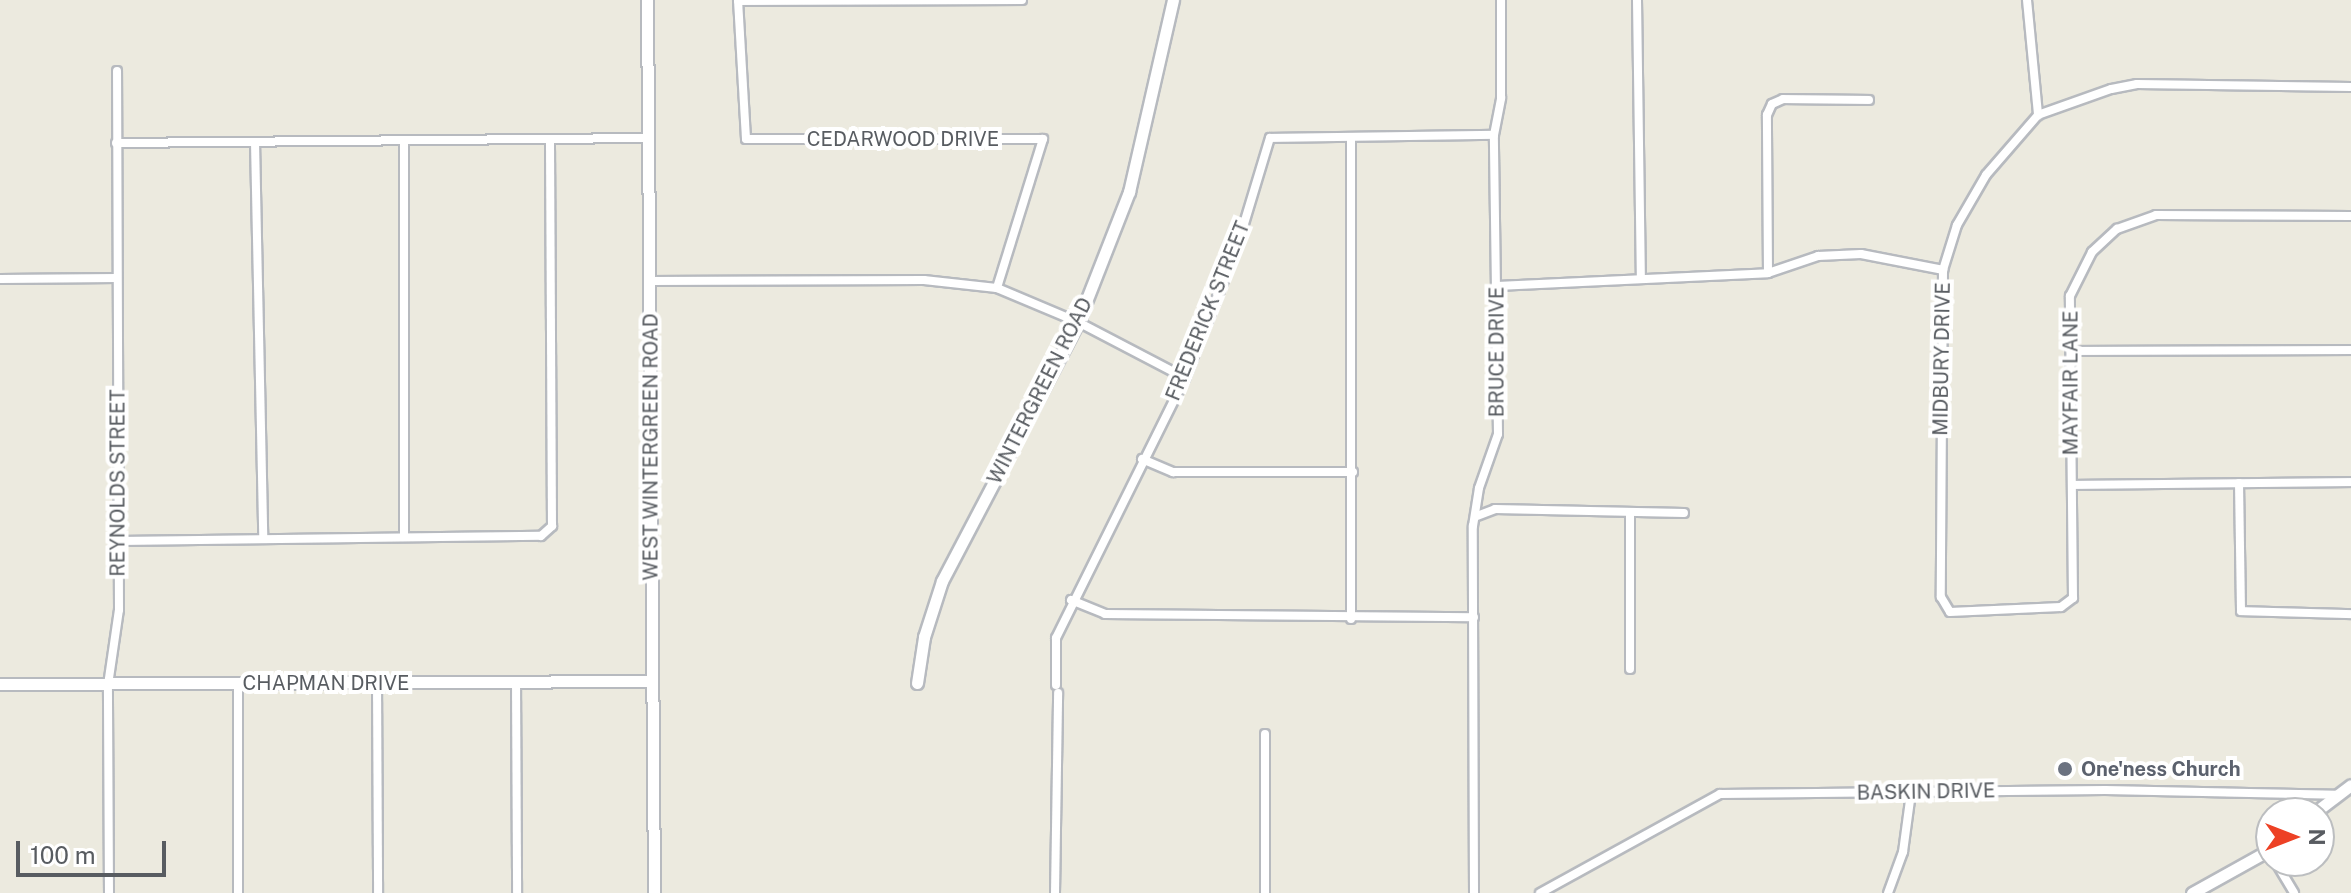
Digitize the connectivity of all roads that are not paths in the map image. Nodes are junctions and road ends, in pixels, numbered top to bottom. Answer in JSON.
{"nodes":[{"id":1,"x":647,"y":0,"type":"edge"},
{"id":2,"x":738,"y":0,"type":"edge"},
{"id":3,"x":860,"y":0,"type":"edge"},
{"id":4,"x":983,"y":0,"type":"edge"},
{"id":5,"x":1022,"y":0,"type":"edge"},
{"id":6,"x":1173,"y":0,"type":"edge"},
{"id":7,"x":1501,"y":0,"type":"edge"},
{"id":8,"x":1637,"y":0,"type":"edge"},
{"id":9,"x":2027,"y":0,"type":"edge"},
{"id":10,"x":117,"y":71,"type":"dead end"},
{"id":11,"x":2351,"y":87,"type":"edge"},
{"id":12,"x":1869,"y":100,"type":"dead end"},
{"id":13,"x":2038,"y":115,"type":"junction"},
{"id":14,"x":1494,"y":135,"type":"junction"},
{"id":15,"x":648,"y":138,"type":"junction"},
{"id":16,"x":1351,"y":138,"type":"junction"},
{"id":17,"x":550,"y":139,"type":"junction"},
{"id":18,"x":404,"y":140,"type":"junction"},
{"id":19,"x":255,"y":142,"type":"junction"},
{"id":20,"x":116,"y":143,"type":"junction"},
{"id":21,"x":2351,"y":216,"type":"edge"},
{"id":22,"x":1943,"y":270,"type":"junction"},
{"id":23,"x":1768,"y":273,"type":"junction"},
{"id":24,"x":1641,"y":276,"type":"junction"},
{"id":25,"x":117,"y":278,"type":"junction"},
{"id":26,"x":0,"y":279,"type":"edge"},
{"id":27,"x":649,"y":281,"type":"junction"},
{"id":28,"x":1497,"y":286,"type":"junction"},
{"id":29,"x":997,"y":288,"type":"junction"},
{"id":30,"x":1078,"y":322,"type":"junction"},
{"id":31,"x":2351,"y":350,"type":"edge"},
{"id":32,"x":2071,"y":351,"type":"junction"},
{"id":33,"x":1185,"y":378,"type":"junction"},
{"id":34,"x":1142,"y":459,"type":"junction"},
{"id":35,"x":1353,"y":472,"type":"junction"},
{"id":36,"x":2351,"y":482,"type":"edge"},
{"id":37,"x":2239,"y":483,"type":"junction"},
{"id":38,"x":2072,"y":485,"type":"junction"},
{"id":39,"x":1630,"y":512,"type":"junction"},
{"id":40,"x":1684,"y":513,"type":"dead end"},
{"id":41,"x":1477,"y":516,"type":"junction"},
{"id":42,"x":404,"y":537,"type":"junction"},
{"id":43,"x":263,"y":539,"type":"junction"},
{"id":44,"x":119,"y":541,"type":"junction"},
{"id":45,"x":2073,"y":598,"type":"joint"},
{"id":46,"x":1071,"y":600,"type":"junction"},
{"id":47,"x":2351,"y":614,"type":"edge"},
{"id":48,"x":1474,"y":617,"type":"junction"},
{"id":49,"x":1351,"y":619,"type":"junction"},
{"id":50,"x":1630,"y":669,"type":"dead end"},
{"id":51,"x":652,"y":681,"type":"junction"},
{"id":52,"x":516,"y":682,"type":"junction"},
{"id":53,"x":377,"y":683,"type":"junction"},
{"id":54,"x":917,"y":683,"type":"dead end"},
{"id":55,"x":0,"y":684,"type":"edge"},
{"id":56,"x":238,"y":684,"type":"junction"},
{"id":57,"x":108,"y":685,"type":"junction"},
{"id":58,"x":1265,"y":734,"type":"dead end"},
{"id":59,"x":2351,"y":785,"type":"edge"},
{"id":60,"x":1911,"y":793,"type":"junction"},
{"id":61,"x":2336,"y":795,"type":"junction"},
{"id":62,"x":2334,"y":797,"type":"edge"},
{"id":63,"x":2255,"y":862,"type":"edge"},
{"id":64,"x":109,"y":893,"type":"edge"},
{"id":65,"x":238,"y":893,"type":"edge"},
{"id":66,"x":378,"y":893,"type":"edge"},
{"id":67,"x":517,"y":893,"type":"edge"},
{"id":68,"x":654,"y":893,"type":"edge"},
{"id":69,"x":1055,"y":893,"type":"edge"},
{"id":70,"x":1265,"y":893,"type":"edge"},
{"id":71,"x":1474,"y":893,"type":"edge"},
{"id":72,"x":1540,"y":893,"type":"edge"},
{"id":73,"x":1888,"y":893,"type":"edge"},
{"id":74,"x":2192,"y":893,"type":"edge"}],
"edges":[{"from":1,"to":15,"type":"street","name":"WEST WINTERGREEN ROAD"},
{"from":2,"to":3,"type":"street"},
{"from":2,"to":29,"type":"street","name":"CEDARWOOD DRIVE"},
{"from":3,"to":4,"type":"street"},
{"from":4,"to":5,"type":"street"},
{"from":6,"to":30,"type":"street","name":"WINTERGREEN ROAD"},
{"from":7,"to":14,"type":"street","name":"BRUCE DRIVE"},
{"from":8,"to":24,"type":"street"},
{"from":9,"to":13,"type":"street"},
{"from":10,"to":20,"type":"street","name":"REYNOLDS STREET"},
{"from":11,"to":13,"type":"street"},
{"from":12,"to":23,"type":"street"},
{"from":13,"to":22,"type":"street","name":"MIDBURY DRIVE"},
{"from":14,"to":16,"type":"street","name":"FREDERICK STREET"},
{"from":14,"to":28,"type":"street","name":"BRUCE DRIVE"},
{"from":15,"to":17,"type":"street"},
{"from":15,"to":27,"type":"street","name":"WEST WINTERGREEN ROAD"},
{"from":16,"to":33,"type":"street","name":"FREDERICK STREET"},
{"from":16,"to":35,"type":"street"},
{"from":17,"to":18,"type":"street"},
{"from":17,"to":42,"type":"street"},
{"from":18,"to":19,"type":"street"},
{"from":18,"to":42,"type":"street"},
{"from":19,"to":20,"type":"street"},
{"from":19,"to":43,"type":"street"},
{"from":20,"to":25,"type":"street","name":"REYNOLDS STREET"},
{"from":21,"to":32,"type":"street","name":"MAYFAIR LANE"},
{"from":22,"to":23,"type":"street"},
{"from":22,"to":45,"type":"street","name":"MIDBURY DRIVE"},
{"from":23,"to":24,"type":"street"},
{"from":24,"to":28,"type":"street"},
{"from":25,"to":26,"type":"street"},
{"from":25,"to":44,"type":"street","name":"REYNOLDS STREET"},
{"from":27,"to":29,"type":"street"},
{"from":27,"to":51,"type":"street","name":"WEST WINTERGREEN ROAD"},
{"from":28,"to":41,"type":"street","name":"BRUCE DRIVE"},
{"from":29,"to":30,"type":"street"},
{"from":30,"to":33,"type":"street"},
{"from":30,"to":54,"type":"street","name":"WINTERGREEN ROAD"},
{"from":31,"to":32,"type":"street"},
{"from":32,"to":38,"type":"street","name":"MAYFAIR LANE"},
{"from":33,"to":34,"type":"street","name":"FREDERICK STREET"},
{"from":34,"to":35,"type":"street"},
{"from":34,"to":46,"type":"street","name":"FREDERICK STREET"},
{"from":35,"to":49,"type":"street"},
{"from":36,"to":37,"type":"street"},
{"from":37,"to":38,"type":"street"},
{"from":37,"to":47,"type":"street"},
{"from":38,"to":45,"type":"street","name":"MAYFAIR LANE"},
{"from":39,"to":40,"type":"street"},
{"from":39,"to":41,"type":"street"},
{"from":39,"to":50,"type":"street"},
{"from":41,"to":48,"type":"street","name":"BRUCE DRIVE"},
{"from":42,"to":43,"type":"street"},
{"from":43,"to":44,"type":"street"},
{"from":44,"to":57,"type":"street","name":"REYNOLDS STREET"},
{"from":46,"to":49,"type":"street"},
{"from":46,"to":69,"type":"street","name":"FREDERICK STREET"},
{"from":48,"to":49,"type":"street"},
{"from":48,"to":71,"type":"street","name":"BRUCE DRIVE"},
{"from":51,"to":52,"type":"street","name":"CHAPMAN DRIVE"},
{"from":51,"to":68,"type":"street","name":"WEST WINTERGREEN ROAD"},
{"from":52,"to":53,"type":"street","name":"CHAPMAN DRIVE"},
{"from":52,"to":67,"type":"street"},
{"from":53,"to":56,"type":"street","name":"CHAPMAN DRIVE"},
{"from":53,"to":66,"type":"street"},
{"from":55,"to":57,"type":"street","name":"CHAPMAN DRIVE"},
{"from":56,"to":57,"type":"street","name":"CHAPMAN DRIVE"},
{"from":56,"to":65,"type":"street"},
{"from":57,"to":64,"type":"street","name":"REYNOLDS STREET"},
{"from":58,"to":70,"type":"street"},
{"from":59,"to":61,"type":"street"},
{"from":60,"to":61,"type":"street","name":"BASKIN DRIVE"},
{"from":60,"to":72,"type":"street","name":"BASKIN DRIVE"},
{"from":60,"to":73,"type":"street"},
{"from":61,"to":62,"type":"street"},
{"from":63,"to":74,"type":"street"}]}
